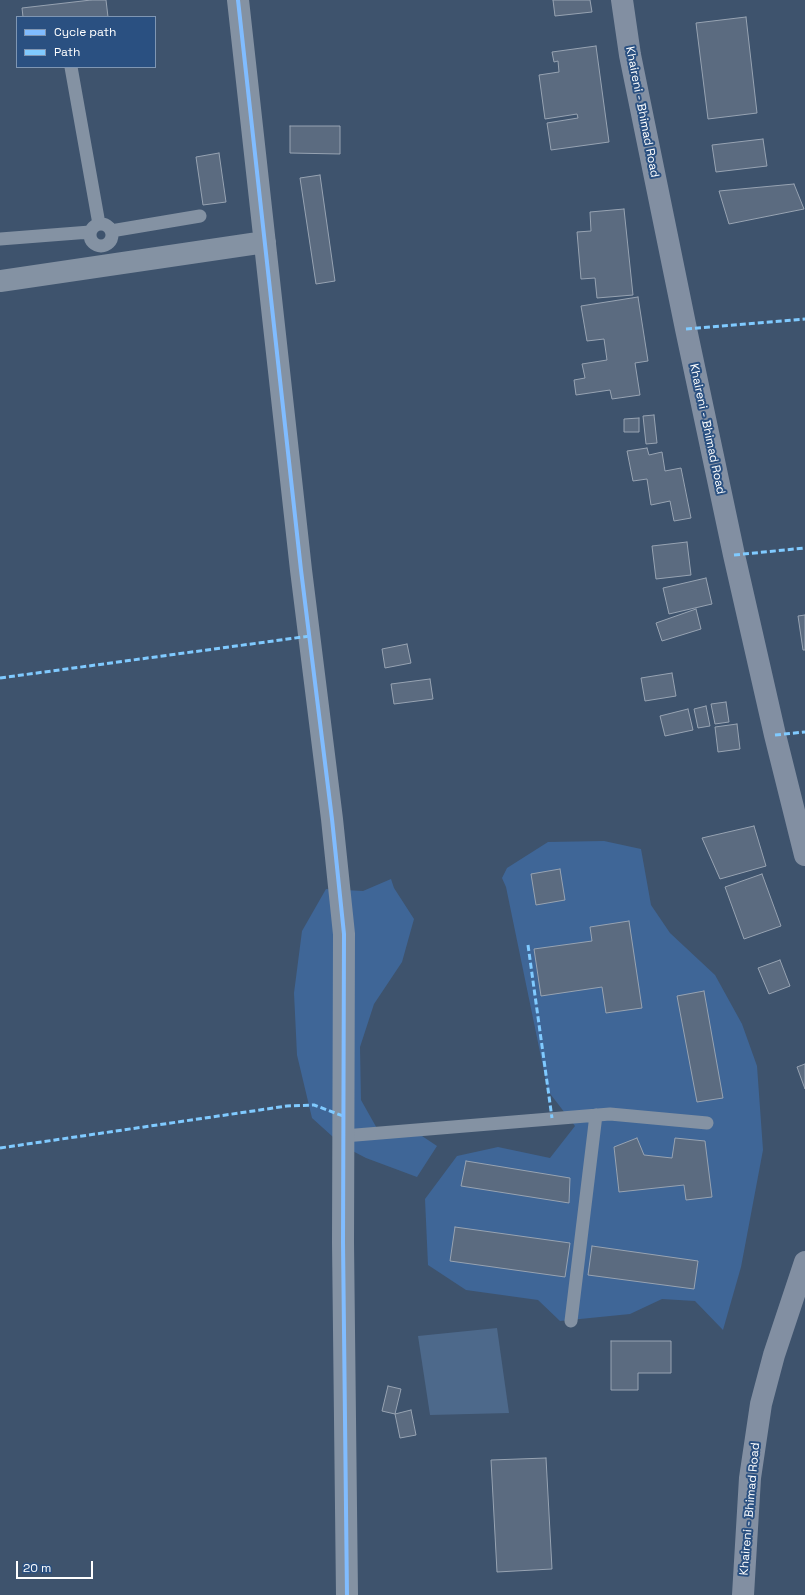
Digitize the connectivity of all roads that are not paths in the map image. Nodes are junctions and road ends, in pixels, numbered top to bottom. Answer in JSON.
{"nodes":[{"id":1,"x":238,"y":0,"type":"edge"},
{"id":2,"x":622,"y":0,"type":"edge"},
{"id":3,"x":71,"y":68,"type":"edge"},
{"id":4,"x":200,"y":216,"type":"dead end"},
{"id":5,"x":94,"y":228,"type":"junction"},
{"id":6,"x":111,"y":231,"type":"junction"},
{"id":7,"x":0,"y":239,"type":"edge"},
{"id":8,"x":265,"y":242,"type":"junction"},
{"id":9,"x":106,"y":255,"type":"junction"},
{"id":10,"x":0,"y":281,"type":"edge"},
{"id":11,"x":805,"y":855,"type":"edge"},
{"id":12,"x":596,"y":1115,"type":"junction"},
{"id":13,"x":707,"y":1123,"type":"dead end"},
{"id":14,"x":344,"y":1136,"type":"junction"},
{"id":15,"x":805,"y":1262,"type":"edge"},
{"id":16,"x":571,"y":1321,"type":"dead end"},
{"id":17,"x":348,"y":1595,"type":"edge"},
{"id":18,"x":744,"y":1595,"type":"edge"}],
"edges":[{"from":1,"to":8,"type":"street"},
{"from":2,"to":11,"type":"main road","name":"Khaireni - Bhimad Road"},
{"from":3,"to":5,"type":"lane"},
{"from":4,"to":6,"type":"lane"},
{"from":5,"to":6,"type":"lane"},
{"from":5,"to":7,"type":"lane"},
{"from":5,"to":9,"type":"lane"},
{"from":6,"to":9,"type":"lane"},
{"from":8,"to":9,"type":"street"},
{"from":8,"to":14,"type":"street"},
{"from":9,"to":10,"type":"street"},
{"from":12,"to":13,"type":"lane"},
{"from":12,"to":14,"type":"lane"},
{"from":12,"to":16,"type":"lane"},
{"from":14,"to":17,"type":"street"},
{"from":15,"to":18,"type":"main road","name":"Khaireni - Bhimad Road"}]}
